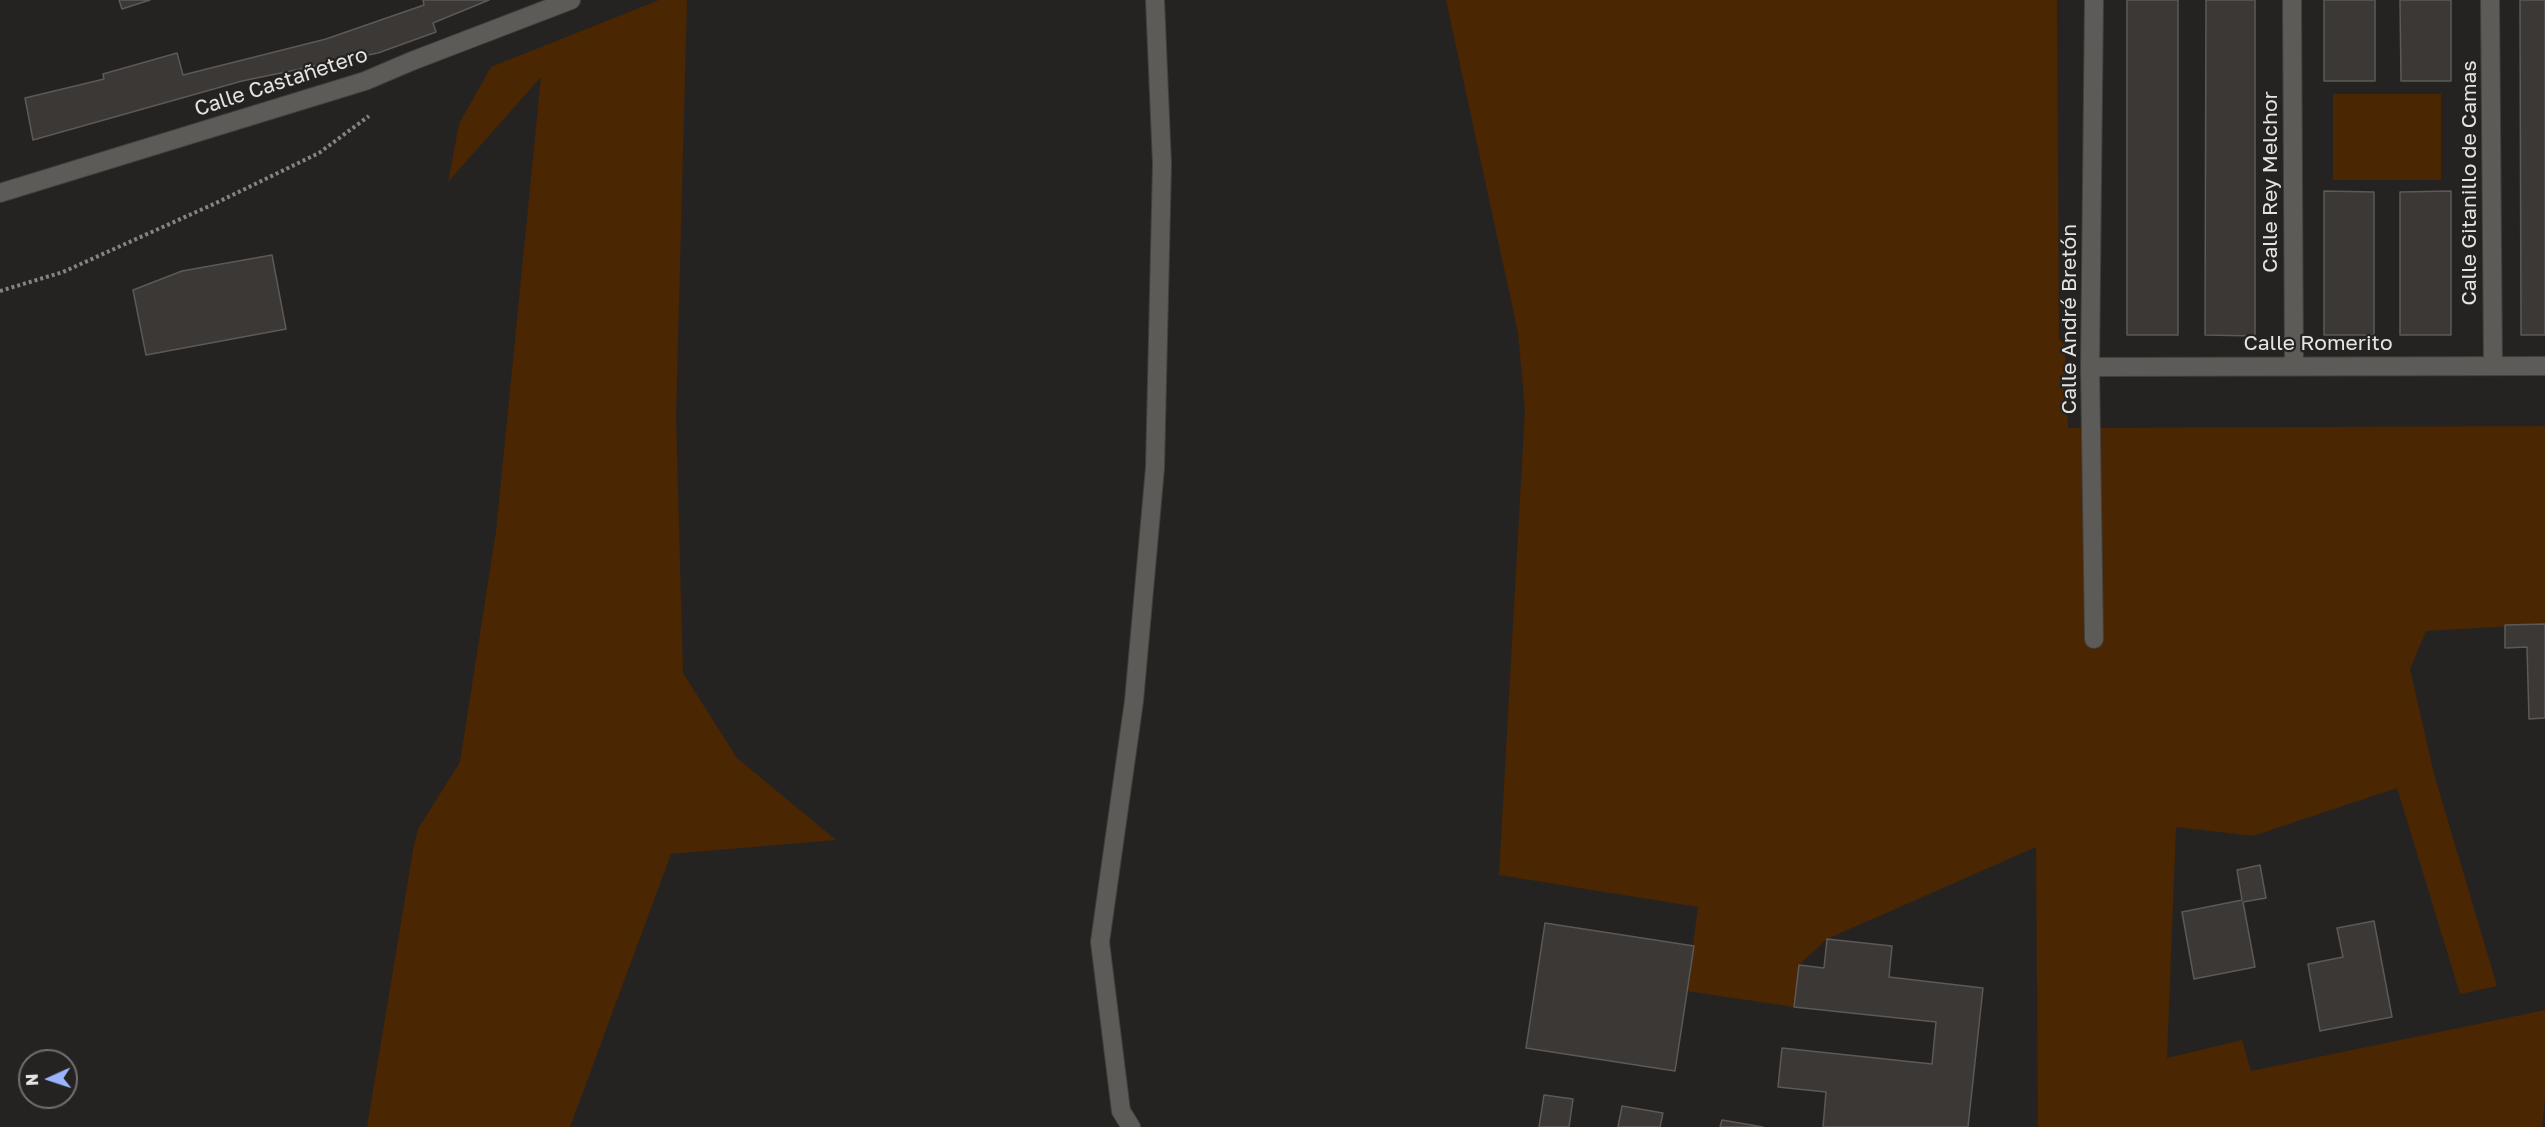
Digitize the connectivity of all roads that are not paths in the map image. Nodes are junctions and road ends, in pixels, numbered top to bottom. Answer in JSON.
{"nodes":[{"id":1,"x":571,"y":0,"type":"edge"},
{"id":2,"x":1155,"y":0,"type":"edge"},
{"id":3,"x":2094,"y":0,"type":"edge"},
{"id":4,"x":2292,"y":0,"type":"edge"},
{"id":5,"x":2490,"y":0,"type":"edge"},
{"id":6,"x":0,"y":193,"type":"edge"},
{"id":7,"x":2294,"y":365,"type":"junction"},
{"id":8,"x":2493,"y":365,"type":"junction"},
{"id":9,"x":2545,"y":366,"type":"edge"},
{"id":10,"x":2090,"y":367,"type":"junction"},
{"id":11,"x":2094,"y":639,"type":"dead end"},
{"id":12,"x":1131,"y":1127,"type":"edge"}],
"edges":[{"from":1,"to":6,"type":"street","name":"Calle Castañetero"},
{"from":2,"to":12,"type":"street"},
{"from":3,"to":10,"type":"street","name":"Calle André Bretón"},
{"from":4,"to":7,"type":"street","name":"Calle Rey Melchor"},
{"from":5,"to":8,"type":"street","name":"Calle Gitanillo de Camas"},
{"from":7,"to":8,"type":"street","name":"Calle Romerito"},
{"from":7,"to":10,"type":"street","name":"Calle Romerito"},
{"from":8,"to":9,"type":"street","name":"Calle Romerito"},
{"from":10,"to":11,"type":"street","name":"Calle André Bretón"}]}
